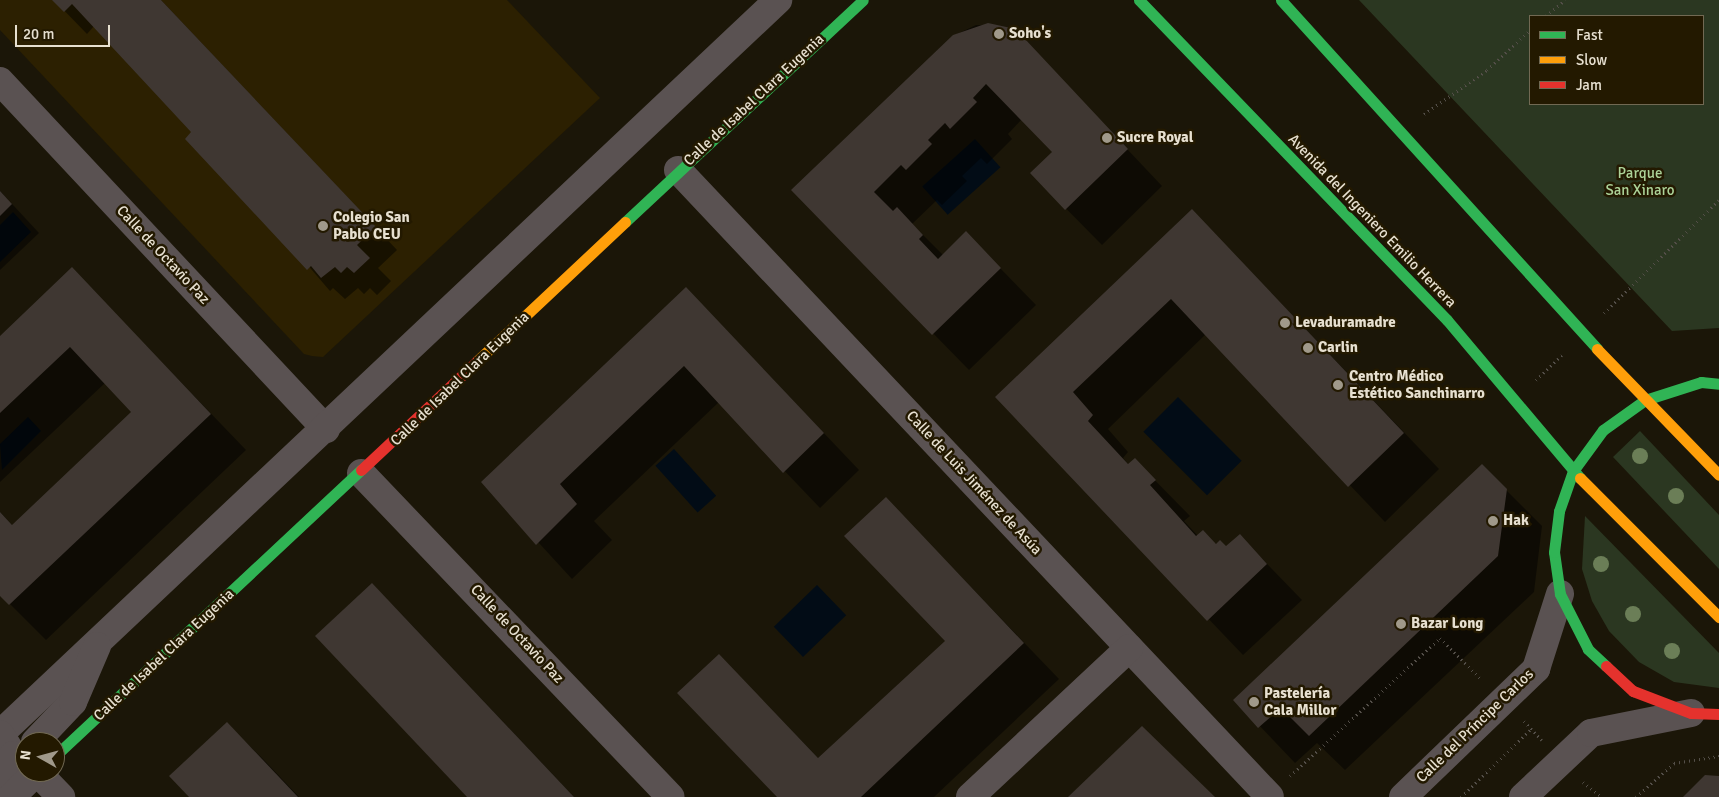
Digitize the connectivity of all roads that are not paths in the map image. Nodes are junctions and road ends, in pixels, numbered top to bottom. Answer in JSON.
{"nodes":[{"id":1,"x":778,"y":0,"type":"edge"},
{"id":2,"x":863,"y":0,"type":"edge"},
{"id":3,"x":1139,"y":0,"type":"edge"},
{"id":4,"x":1281,"y":0,"type":"edge"},
{"id":5,"x":0,"y":81,"type":"edge"},
{"id":6,"x":678,"y":170,"type":"junction"},
{"id":7,"x":1719,"y":384,"type":"edge"},
{"id":8,"x":1644,"y":400,"type":"junction"},
{"id":9,"x":326,"y":429,"type":"junction"},
{"id":10,"x":1573,"y":471,"type":"junction"},
{"id":11,"x":361,"y":473,"type":"junction"},
{"id":12,"x":1719,"y":475,"type":"edge"},
{"id":13,"x":1560,"y":594,"type":"junction"},
{"id":14,"x":1719,"y":617,"type":"edge"},
{"id":15,"x":98,"y":643,"type":"junction"},
{"id":16,"x":1129,"y":648,"type":"junction"},
{"id":17,"x":1691,"y":713,"type":"junction"},
{"id":18,"x":1719,"y":714,"type":"edge"},
{"id":19,"x":44,"y":732,"type":"edge"},
{"id":20,"x":0,"y":734,"type":"edge"},
{"id":21,"x":65,"y":747,"type":"edge"},
{"id":22,"x":0,"y":779,"type":"edge"},
{"id":23,"x":27,"y":782,"type":"edge"},
{"id":24,"x":47,"y":782,"type":"edge"},
{"id":25,"x":11,"y":797,"type":"edge"},
{"id":26,"x":61,"y":797,"type":"edge"},
{"id":27,"x":671,"y":797,"type":"edge"},
{"id":28,"x":970,"y":797,"type":"edge"},
{"id":29,"x":1270,"y":797,"type":"edge"},
{"id":30,"x":1403,"y":797,"type":"edge"},
{"id":31,"x":1523,"y":797,"type":"edge"}],
"edges":[{"from":1,"to":9,"type":"street"},
{"from":2,"to":6,"type":"street","name":"Calle de Isabel Clara Eugenia"},
{"from":3,"to":10,"type":"street","name":"Avenida del Ingeniero Emilio Herrera"},
{"from":4,"to":8,"type":"street"},
{"from":5,"to":9,"type":"street","name":"Calle de Octavio Paz"},
{"from":6,"to":11,"type":"street","name":"Calle de Isabel Clara Eugenia"},
{"from":6,"to":16,"type":"street","name":"Calle de Luis Jiménez de Asúa"},
{"from":7,"to":8,"type":"street"},
{"from":8,"to":10,"type":"street"},
{"from":8,"to":12,"type":"street"},
{"from":9,"to":15,"type":"street"},
{"from":10,"to":13,"type":"street"},
{"from":10,"to":14,"type":"street","name":"Avenida del Ingeniero Emilio Herrera"},
{"from":11,"to":21,"type":"street","name":"Calle de Isabel Clara Eugenia"},
{"from":11,"to":27,"type":"street","name":"Calle de Octavio Paz"},
{"from":13,"to":17,"type":"street"},
{"from":13,"to":30,"type":"street","name":"Calle del Príncipe Carlos"},
{"from":15,"to":19,"type":"street"},
{"from":15,"to":20,"type":"street"},
{"from":16,"to":28,"type":"street"},
{"from":16,"to":29,"type":"street","name":"Calle de Luis Jiménez de Asúa"},
{"from":17,"to":18,"type":"street"},
{"from":17,"to":31,"type":"street"},
{"from":20,"to":22,"type":"street"},
{"from":23,"to":25,"type":"street"},
{"from":24,"to":26,"type":"street"}]}
